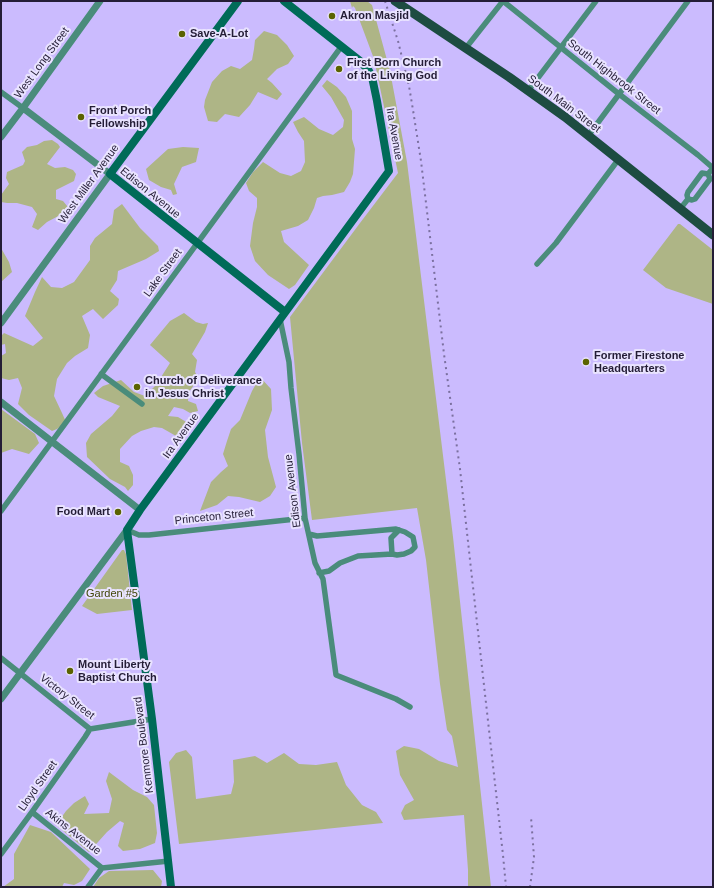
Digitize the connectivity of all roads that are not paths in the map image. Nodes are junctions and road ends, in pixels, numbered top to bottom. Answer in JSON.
{"nodes":[{"id":1,"x":100,"y":1,"type":"edge"},
{"id":2,"x":238,"y":1,"type":"edge"},
{"id":3,"x":284,"y":1,"type":"edge"},
{"id":4,"x":502,"y":1,"type":"edge"},
{"id":5,"x":596,"y":1,"type":"edge"},
{"id":6,"x":688,"y":1,"type":"edge"},
{"id":7,"x":397,"y":3,"type":"edge"},
{"id":8,"x":341,"y":47,"type":"junction"},
{"id":9,"x":561,"y":47,"type":"junction"},
{"id":10,"x":465,"y":48,"type":"junction"},
{"id":11,"x":528,"y":91,"type":"junction"},
{"id":12,"x":1,"y":92,"type":"edge"},
{"id":13,"x":619,"y":94,"type":"junction"},
{"id":14,"x":23,"y":108,"type":"junction"},
{"id":15,"x":588,"y":136,"type":"junction"},
{"id":16,"x":1,"y":137,"type":"edge"},
{"id":17,"x":618,"y":160,"type":"junction"},
{"id":18,"x":713,"y":168,"type":"edge"},
{"id":19,"x":110,"y":174,"type":"junction"},
{"id":20,"x":708,"y":174,"type":"junction"},
{"id":21,"x":688,"y":199,"type":"junction"},
{"id":22,"x":680,"y":209,"type":"junction"},
{"id":23,"x":713,"y":235,"type":"edge"},
{"id":24,"x":197,"y":244,"type":"junction"},
{"id":25,"x":538,"y":264,"type":"dead end"},
{"id":26,"x":282,"y":315,"type":"junction"},
{"id":27,"x":1,"y":323,"type":"edge"},
{"id":28,"x":101,"y":374,"type":"junction"},
{"id":29,"x":1,"y":402,"type":"edge"},
{"id":30,"x":142,"y":404,"type":"dead end"},
{"id":31,"x":51,"y":442,"type":"junction"},
{"id":32,"x":140,"y":510,"type":"junction"},
{"id":33,"x":1,"y":511,"type":"edge"},
{"id":34,"x":305,"y":518,"type":"junction"},
{"id":35,"x":127,"y":530,"type":"junction"},
{"id":36,"x":399,"y":530,"type":"junction"},
{"id":37,"x":309,"y":534,"type":"junction"},
{"id":38,"x":392,"y":554,"type":"junction"},
{"id":39,"x":319,"y":573,"type":"junction"},
{"id":40,"x":1,"y":658,"type":"edge"},
{"id":41,"x":20,"y":673,"type":"junction"},
{"id":42,"x":1,"y":699,"type":"edge"},
{"id":43,"x":410,"y":707,"type":"dead end"},
{"id":44,"x":152,"y":719,"type":"junction"},
{"id":45,"x":90,"y":728,"type":"junction"},
{"id":46,"x":32,"y":812,"type":"junction"},
{"id":47,"x":1,"y":854,"type":"edge"},
{"id":48,"x":169,"y":861,"type":"junction"},
{"id":49,"x":102,"y":868,"type":"junction"},
{"id":50,"x":88,"y":887,"type":"edge"},
{"id":51,"x":171,"y":887,"type":"edge"}],
"edges":[{"from":1,"to":14,"type":"street","name":"West Long Street"},
{"from":2,"to":19,"type":"main road","name":"West Miller Avenue"},
{"from":3,"to":8,"type":"main road"},
{"from":4,"to":9,"type":"street","name":"South Highbrook Street"},
{"from":4,"to":10,"type":"street"},
{"from":5,"to":9,"type":"street"},
{"from":6,"to":13,"type":"street"},
{"from":7,"to":10,"type":"main road","name":"South Main Street"},
{"from":8,"to":24,"type":"street","name":"Lake Street"},
{"from":8,"to":26,"type":"main road","name":"Ira Avenue"},
{"from":9,"to":11,"type":"street"},
{"from":9,"to":13,"type":"street","name":"South Highbrook Street"},
{"from":10,"to":11,"type":"main road","name":"South Main Street"},
{"from":11,"to":15,"type":"main road","name":"South Main Street"},
{"from":12,"to":14,"type":"street","name":"Edison Avenue"},
{"from":13,"to":15,"type":"street"},
{"from":13,"to":18,"type":"street","name":"South Highbrook Street"},
{"from":14,"to":16,"type":"street","name":"West Long Street"},
{"from":14,"to":19,"type":"street","name":"Edison Avenue"},
{"from":15,"to":17,"type":"main road","name":"South Main Street"},
{"from":17,"to":22,"type":"main road","name":"South Main Street"},
{"from":17,"to":25,"type":"street"},
{"from":18,"to":20,"type":"street"},
{"from":19,"to":24,"type":"main road","name":"Edison Avenue"},
{"from":19,"to":27,"type":"street","name":"West Miller Avenue"},
{"from":20,"to":21,"type":"street"},
{"from":20,"to":21,"type":"street"},
{"from":21,"to":22,"type":"street"},
{"from":22,"to":23,"type":"main road","name":"South Main Street"},
{"from":24,"to":26,"type":"main road","name":"Edison Avenue"},
{"from":24,"to":28,"type":"street","name":"Lake Street"},
{"from":26,"to":32,"type":"main road","name":"Ira Avenue"},
{"from":26,"to":34,"type":"street","name":"Edison Avenue"},
{"from":28,"to":30,"type":"street"},
{"from":28,"to":31,"type":"street","name":"Lake Street"},
{"from":29,"to":31,"type":"street"},
{"from":31,"to":32,"type":"street"},
{"from":31,"to":33,"type":"street","name":"Lake Street"},
{"from":32,"to":35,"type":"main road","name":"Ira Avenue"},
{"from":34,"to":35,"type":"street","name":"Princeton Street"},
{"from":34,"to":37,"type":"street","name":"Edison Avenue"},
{"from":35,"to":41,"type":"street","name":"Ira Avenue"},
{"from":35,"to":44,"type":"main road","name":"Kenmore Boulevard"},
{"from":36,"to":37,"type":"street"},
{"from":36,"to":38,"type":"street"},
{"from":36,"to":38,"type":"street"},
{"from":37,"to":39,"type":"street","name":"Edison Avenue"},
{"from":38,"to":39,"type":"street"},
{"from":39,"to":43,"type":"street","name":"Edison Avenue"},
{"from":40,"to":41,"type":"street","name":"Victory Street"},
{"from":41,"to":42,"type":"street","name":"Ira Avenue"},
{"from":41,"to":45,"type":"street","name":"Victory Street"},
{"from":44,"to":45,"type":"street","name":"Victory Street"},
{"from":44,"to":48,"type":"main road","name":"Kenmore Boulevard"},
{"from":45,"to":46,"type":"street","name":"Lloyd Street"},
{"from":46,"to":47,"type":"street","name":"Lloyd Street"},
{"from":46,"to":49,"type":"street","name":"Akins Avenue"},
{"from":48,"to":49,"type":"street"},
{"from":48,"to":51,"type":"main road","name":"Kenmore Boulevard"},
{"from":49,"to":50,"type":"street"}]}
